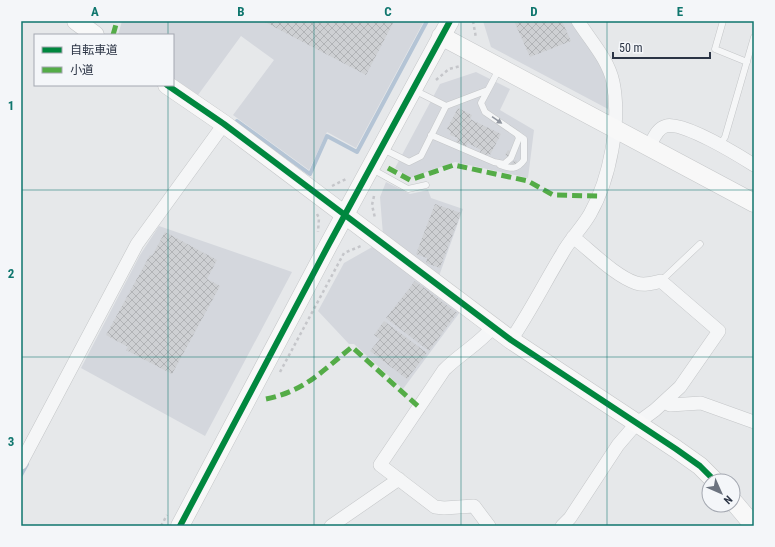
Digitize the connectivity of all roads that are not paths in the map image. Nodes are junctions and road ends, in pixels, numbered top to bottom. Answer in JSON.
{"nodes":[{"id":1,"x":76,"y":21,"type":"edge"},
{"id":2,"x":578,"y":21,"type":"edge"},
{"id":3,"x":724,"y":21,"type":"edge"},
{"id":4,"x":446,"y":29,"type":"edge"},
{"id":5,"x":94,"y":34,"type":"edge"},
{"id":6,"x":754,"y":37,"type":"edge"},
{"id":7,"x":746,"y":62,"type":"junction"},
{"id":8,"x":500,"y":68,"type":"junction"},
{"id":9,"x":168,"y":86,"type":"edge"},
{"id":10,"x":488,"y":90,"type":"junction"},
{"id":11,"x":420,"y":93,"type":"junction"},
{"id":12,"x":446,"y":106,"type":"junction"},
{"id":13,"x":224,"y":124,"type":"junction"},
{"id":14,"x":614,"y":128,"type":"junction"},
{"id":15,"x":517,"y":134,"type":"junction"},
{"id":16,"x":431,"y":135,"type":"junction"},
{"id":17,"x":720,"y":145,"type":"junction"},
{"id":18,"x":649,"y":147,"type":"junction"},
{"id":19,"x":381,"y":148,"type":"junction"},
{"id":20,"x":494,"y":162,"type":"junction"},
{"id":21,"x":754,"y":165,"type":"edge"},
{"id":22,"x":377,"y":172,"type":"junction"},
{"id":23,"x":426,"y":185,"type":"dead end"},
{"id":24,"x":754,"y":203,"type":"edge"},
{"id":25,"x":345,"y":215,"type":"junction"},
{"id":26,"x":573,"y":237,"type":"junction"},
{"id":27,"x":700,"y":244,"type":"dead end"},
{"id":28,"x":661,"y":281,"type":"junction"},
{"id":29,"x":493,"y":327,"type":"junction"},
{"id":30,"x":511,"y":340,"type":"junction"},
{"id":31,"x":664,"y":402,"type":"junction"},
{"id":32,"x":754,"y":422,"type":"edge"},
{"id":33,"x":636,"y":424,"type":"junction"},
{"id":34,"x":21,"y":462,"type":"edge"},
{"id":35,"x":707,"y":473,"type":"edge"},
{"id":36,"x":399,"y":479,"type":"junction"},
{"id":37,"x":741,"y":511,"type":"edge"},
{"id":38,"x":180,"y":526,"type":"edge"},
{"id":39,"x":331,"y":526,"type":"edge"},
{"id":40,"x":489,"y":526,"type":"edge"},
{"id":41,"x":562,"y":526,"type":"edge"},
{"id":42,"x":754,"y":526,"type":"edge"}],
"edges":[{"from":1,"to":5,"type":"street"},
{"from":2,"to":14,"type":"street"},
{"from":3,"to":7,"type":"lane"},
{"from":4,"to":8,"type":"street"},
{"from":4,"to":11,"type":"street"},
{"from":6,"to":7,"type":"lane"},
{"from":7,"to":17,"type":"lane"},
{"from":8,"to":10,"type":"lane"},
{"from":8,"to":14,"type":"street"},
{"from":9,"to":13,"type":"street"},
{"from":10,"to":12,"type":"lane"},
{"from":10,"to":15,"type":"lane","one_way":true},
{"from":11,"to":12,"type":"lane"},
{"from":11,"to":19,"type":"street"},
{"from":12,"to":16,"type":"lane"},
{"from":13,"to":25,"type":"street"},
{"from":13,"to":34,"type":"street"},
{"from":14,"to":18,"type":"street"},
{"from":14,"to":26,"type":"street"},
{"from":15,"to":20,"type":"lane"},
{"from":15,"to":20,"type":"lane"},
{"from":16,"to":19,"type":"lane"},
{"from":16,"to":20,"type":"lane"},
{"from":17,"to":18,"type":"street"},
{"from":17,"to":21,"type":"street"},
{"from":18,"to":24,"type":"street"},
{"from":19,"to":22,"type":"street"},
{"from":22,"to":23,"type":"lane"},
{"from":22,"to":25,"type":"street"},
{"from":25,"to":29,"type":"street"},
{"from":25,"to":38,"type":"street"},
{"from":26,"to":28,"type":"street"},
{"from":26,"to":30,"type":"street"},
{"from":27,"to":28,"type":"lane"},
{"from":28,"to":31,"type":"street"},
{"from":29,"to":30,"type":"street"},
{"from":29,"to":36,"type":"street"},
{"from":30,"to":33,"type":"street"},
{"from":31,"to":32,"type":"street"},
{"from":31,"to":33,"type":"street"},
{"from":33,"to":35,"type":"street"},
{"from":33,"to":41,"type":"street"},
{"from":36,"to":39,"type":"street"},
{"from":36,"to":40,"type":"street"},
{"from":37,"to":42,"type":"street"}]}
